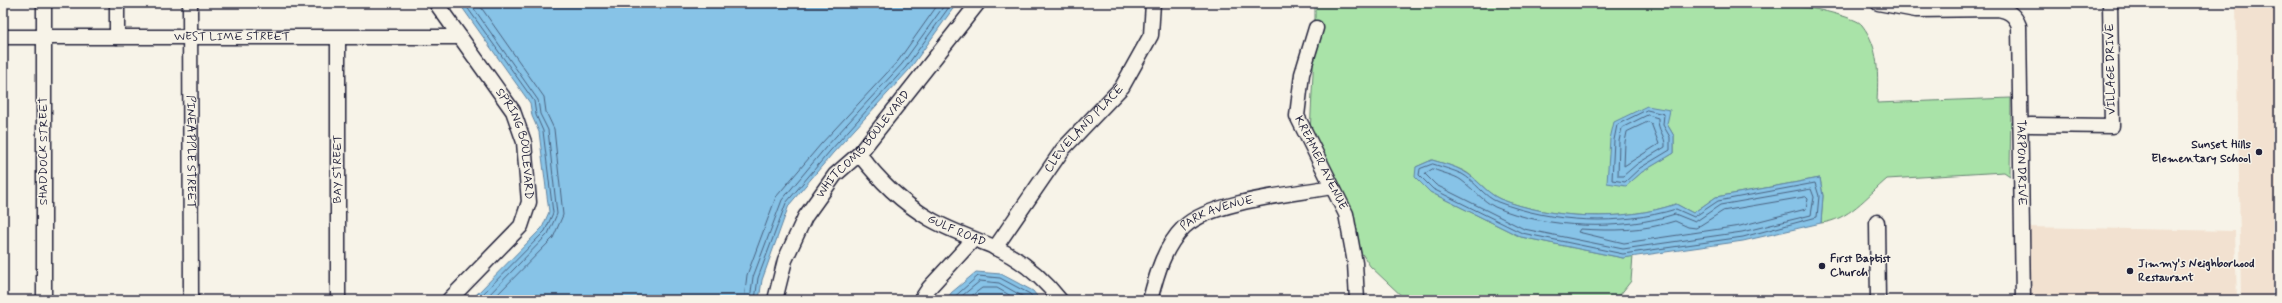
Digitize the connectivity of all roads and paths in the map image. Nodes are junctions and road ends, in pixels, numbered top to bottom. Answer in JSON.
{"nodes":[{"id":1,"x":44,"y":3,"type":"edge"},
{"id":2,"x":116,"y":3,"type":"edge"},
{"id":3,"x":190,"y":3,"type":"edge"},
{"id":4,"x":436,"y":3,"type":"edge"},
{"id":5,"x":978,"y":3,"type":"edge"},
{"id":6,"x":1153,"y":3,"type":"edge"},
{"id":7,"x":1878,"y":3,"type":"edge"},
{"id":8,"x":2110,"y":3,"type":"edge"},
{"id":9,"x":1316,"y":28,"type":"dead end"},
{"id":10,"x":3,"y":37,"type":"edge"},
{"id":11,"x":44,"y":37,"type":"junction"},
{"id":12,"x":117,"y":37,"type":"junction"},
{"id":13,"x":191,"y":37,"type":"junction"},
{"id":14,"x":460,"y":37,"type":"junction"},
{"id":15,"x":338,"y":38,"type":"junction"},
{"id":16,"x":2030,"y":125,"type":"dead end"},
{"id":17,"x":859,"y":154,"type":"junction"},
{"id":18,"x":1332,"y":187,"type":"junction"},
{"id":19,"x":1877,"y":222,"type":"dead end"},
{"id":20,"x":973,"y":240,"type":"junction"},
{"id":21,"x":995,"y":248,"type":"junction"},
{"id":22,"x":44,"y":300,"type":"edge"},
{"id":23,"x":191,"y":300,"type":"edge"},
{"id":24,"x":338,"y":300,"type":"edge"},
{"id":25,"x":449,"y":300,"type":"edge"},
{"id":26,"x":775,"y":300,"type":"edge"},
{"id":27,"x":921,"y":300,"type":"edge"},
{"id":28,"x":1060,"y":300,"type":"edge"},
{"id":29,"x":1150,"y":300,"type":"edge"},
{"id":30,"x":1357,"y":300,"type":"edge"},
{"id":31,"x":1878,"y":300,"type":"edge"},
{"id":32,"x":2023,"y":300,"type":"edge"}],
"edges":[{"from":1,"to":11,"type":"street","name":"SHADDOCK STREET"},
{"from":2,"to":12,"type":"street"},
{"from":3,"to":13,"type":"street","name":"PINEAPPLE STREET"},
{"from":4,"to":14,"type":"street","name":"SPRING BOULEVARD"},
{"from":5,"to":17,"type":"street","name":"WHITCOMB BOULEVARD"},
{"from":6,"to":21,"type":"street","name":"CLEVELAND PLACE"},
{"from":7,"to":32,"type":"street","name":"TARPON DRIVE"},
{"from":8,"to":16,"type":"street","name":"VILLAGE DRIVE"},
{"from":9,"to":18,"type":"street","name":"KREAMER AVENUE"},
{"from":10,"to":11,"type":"street","name":"WEST LIME STREET"},
{"from":11,"to":12,"type":"street","name":"WEST LIME STREET"},
{"from":11,"to":22,"type":"street","name":"SHADDOCK STREET"},
{"from":12,"to":13,"type":"street","name":"WEST LIME STREET"},
{"from":13,"to":15,"type":"street","name":"WEST LIME STREET"},
{"from":13,"to":23,"type":"street","name":"PINEAPPLE STREET"},
{"from":14,"to":15,"type":"street","name":"WEST LIME STREET"},
{"from":14,"to":25,"type":"street","name":"SPRING BOULEVARD"},
{"from":15,"to":24,"type":"street","name":"BAY STREET"},
{"from":17,"to":20,"type":"street","name":"GULF ROAD"},
{"from":17,"to":26,"type":"street","name":"WHITCOMB BOULEVARD"},
{"from":18,"to":29,"type":"street","name":"PARK AVENUE"},
{"from":18,"to":30,"type":"street","name":"KREAMER AVENUE"},
{"from":19,"to":31,"type":"street"},
{"from":20,"to":21,"type":"street","name":"GULF ROAD"},
{"from":20,"to":27,"type":"street"},
{"from":21,"to":28,"type":"street","name":"GULF ROAD"}]}
